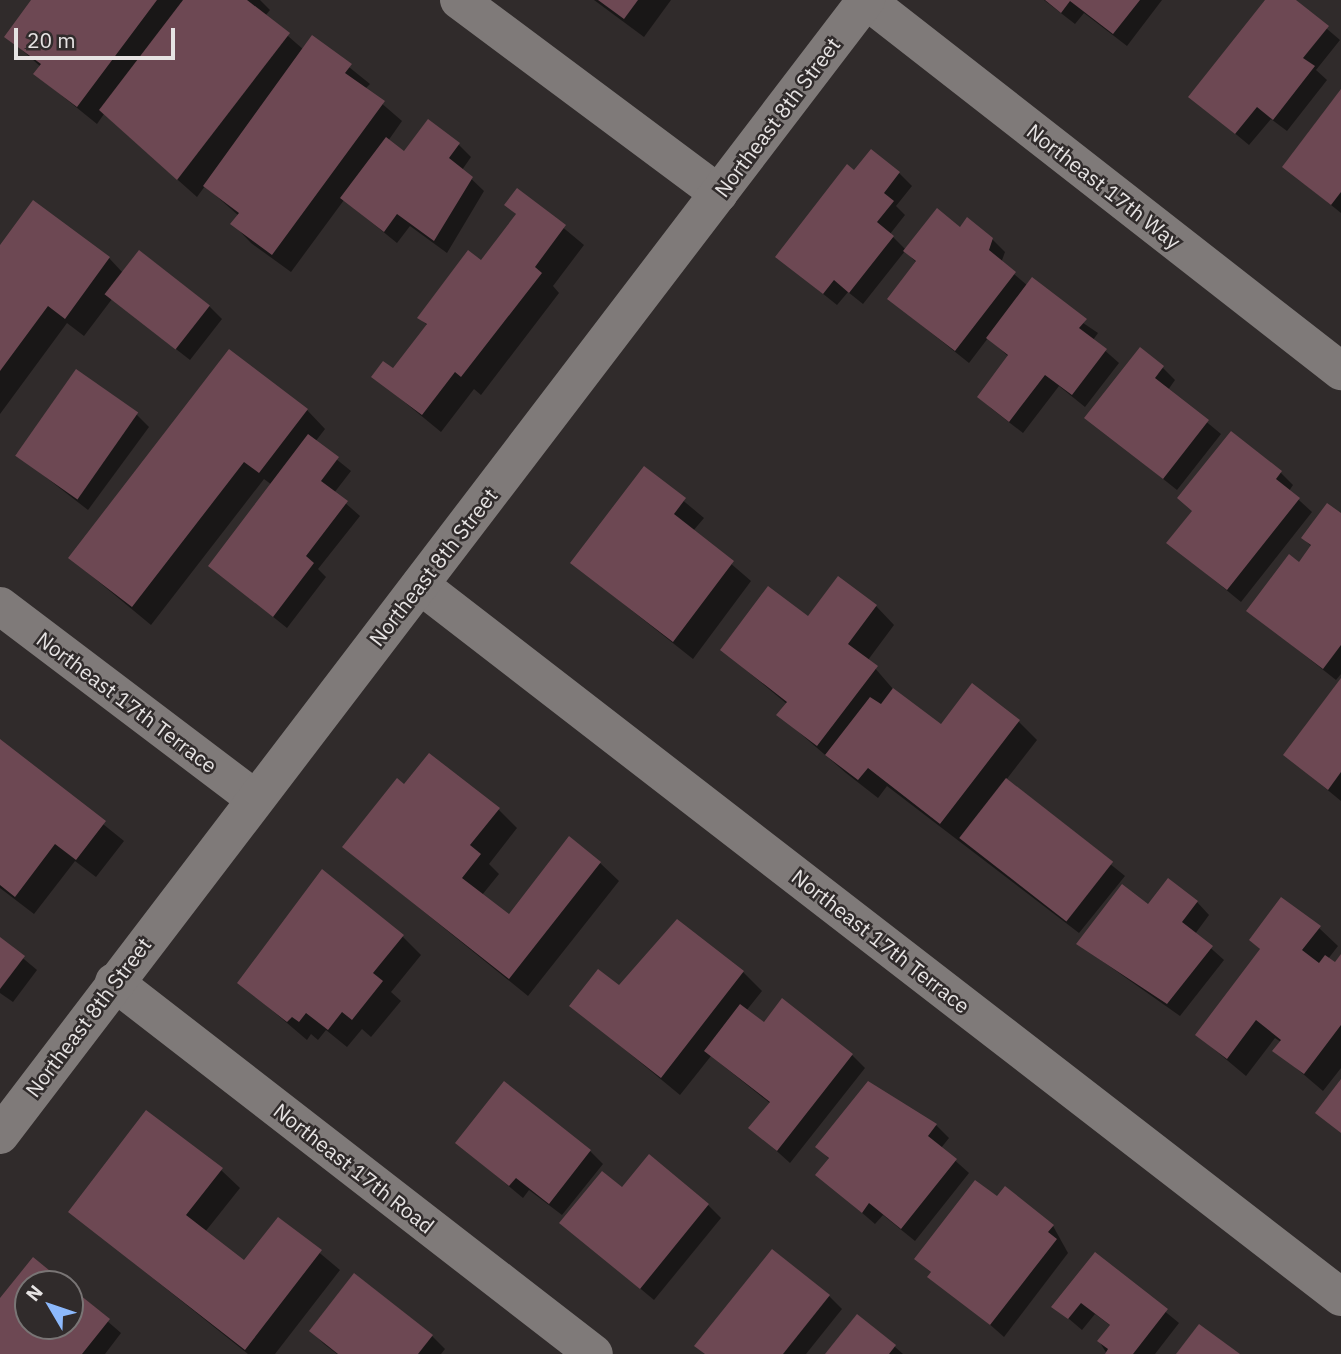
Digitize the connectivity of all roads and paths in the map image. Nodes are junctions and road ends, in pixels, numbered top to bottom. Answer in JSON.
{"nodes":[{"id":1,"x":459,"y":0,"type":"edge"},
{"id":2,"x":866,"y":0,"type":"edge"},
{"id":3,"x":719,"y":194,"type":"junction"},
{"id":4,"x":1341,"y":371,"type":"edge"},
{"id":5,"x":421,"y":585,"type":"junction"},
{"id":6,"x":0,"y":606,"type":"edge"},
{"id":7,"x":254,"y":798,"type":"junction"},
{"id":8,"x":114,"y":982,"type":"junction"},
{"id":9,"x":0,"y":1135,"type":"edge"},
{"id":10,"x":1341,"y":1297,"type":"edge"},
{"id":11,"x":594,"y":1354,"type":"edge"}],
"edges":[{"from":1,"to":3,"type":"street"},
{"from":2,"to":3,"type":"street","name":"Northeast 8th Street"},
{"from":2,"to":4,"type":"street","name":"Northeast 17th Way"},
{"from":3,"to":5,"type":"street","name":"Northeast 8th Street"},
{"from":5,"to":7,"type":"street","name":"Northeast 8th Street"},
{"from":5,"to":10,"type":"street","name":"Northeast 17th Terrace"},
{"from":6,"to":7,"type":"street","name":"Northeast 17th Terrace"},
{"from":7,"to":8,"type":"street","name":"Northeast 8th Street"},
{"from":8,"to":9,"type":"street","name":"Northeast 8th Street"},
{"from":8,"to":11,"type":"street","name":"Northeast 17th Road"}]}
